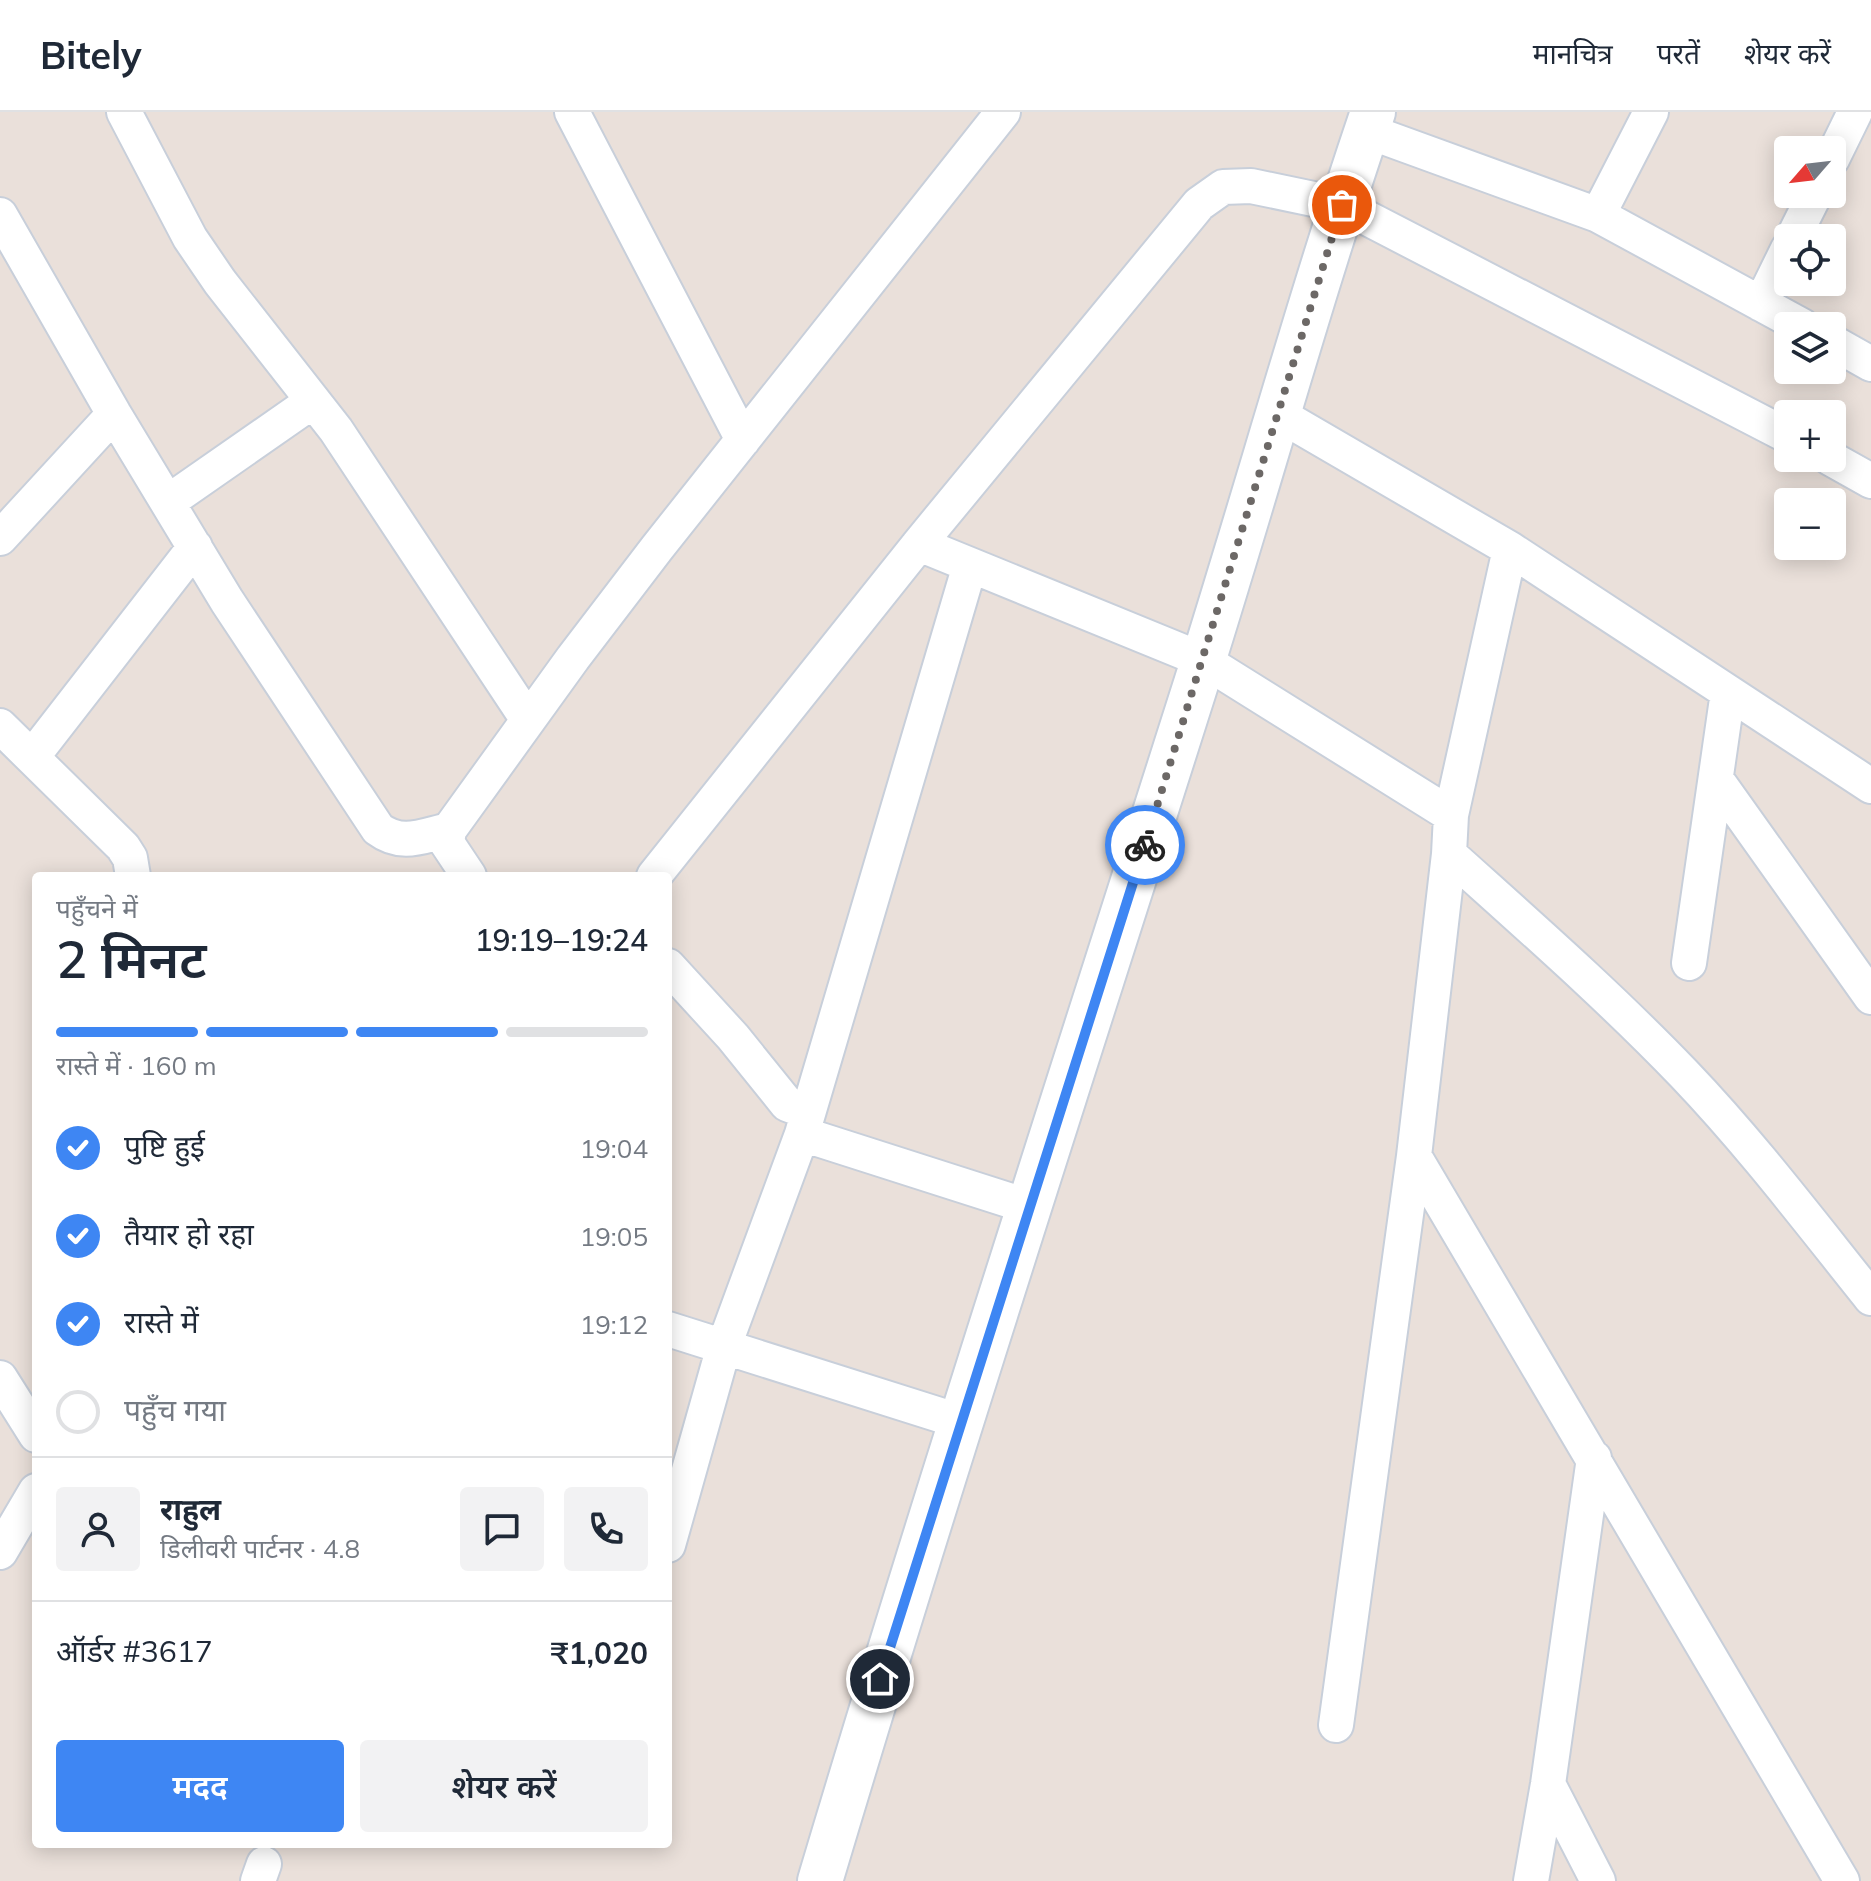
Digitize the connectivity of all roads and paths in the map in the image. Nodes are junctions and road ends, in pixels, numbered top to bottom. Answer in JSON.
{"nodes":[{"id":1,"x":124,"y":112,"type":"edge"},
{"id":2,"x":572,"y":112,"type":"edge"},
{"id":3,"x":1003,"y":112,"type":"edge"},
{"id":4,"x":1651,"y":112,"type":"edge"},
{"id":5,"x":1855,"y":112,"type":"edge"},
{"id":6,"x":1362,"y":118,"type":"edge"},
{"id":7,"x":1843,"y":136,"type":"edge"},
{"id":8,"x":1342,"y":205,"type":"junction"},
{"id":9,"x":0,"y":215,"type":"edge"},
{"id":10,"x":1598,"y":215,"type":"junction"},
{"id":11,"x":1774,"y":278,"type":"edge"},
{"id":12,"x":1761,"y":304,"type":"junction"},
{"id":13,"x":1776,"y":312,"type":"edge"},
{"id":14,"x":1846,"y":350,"type":"edge"},
{"id":15,"x":1871,"y":364,"type":"edge"},
{"id":16,"x":313,"y":401,"type":"junction"},
{"id":17,"x":114,"y":414,"type":"junction"},
{"id":18,"x":1278,"y":414,"type":"junction"},
{"id":19,"x":1774,"y":429,"type":"edge"},
{"id":20,"x":743,"y":440,"type":"junction"},
{"id":21,"x":1846,"y":467,"type":"edge"},
{"id":22,"x":1871,"y":481,"type":"edge"},
{"id":23,"x":168,"y":502,"type":"junction"},
{"id":24,"x":0,"y":538,"type":"edge"},
{"id":25,"x":919,"y":544,"type":"junction"},
{"id":26,"x":195,"y":547,"type":"junction"},
{"id":27,"x":1510,"y":549,"type":"junction"},
{"id":28,"x":970,"y":565,"type":"junction"},
{"id":29,"x":1203,"y":660,"type":"junction"},
{"id":30,"x":1728,"y":692,"type":"junction"},
{"id":31,"x":528,"y":720,"type":"junction"},
{"id":32,"x":0,"y":726,"type":"edge"},
{"id":33,"x":32,"y":757,"type":"junction"},
{"id":34,"x":1716,"y":779,"type":"junction"},
{"id":35,"x":1871,"y":786,"type":"edge"},
{"id":36,"x":1451,"y":815,"type":"junction"},
{"id":37,"x":449,"y":830,"type":"junction"},
{"id":38,"x":1449,"y":854,"type":"junction"},
{"id":39,"x":132,"y":872,"type":"edge"},
{"id":40,"x":466,"y":872,"type":"edge"},
{"id":41,"x":657,"y":872,"type":"edge"},
{"id":42,"x":1689,"y":963,"type":"dead end"},
{"id":43,"x":672,"y":973,"type":"edge"},
{"id":44,"x":1871,"y":997,"type":"edge"},
{"id":45,"x":805,"y":1123,"type":"junction"},
{"id":46,"x":1414,"y":1156,"type":"junction"},
{"id":47,"x":1030,"y":1207,"type":"junction"},
{"id":48,"x":1871,"y":1298,"type":"edge"},
{"id":49,"x":672,"y":1330,"type":"edge"},
{"id":50,"x":724,"y":1346,"type":"junction"},
{"id":51,"x":0,"y":1378,"type":"edge"},
{"id":52,"x":962,"y":1422,"type":"junction"},
{"id":53,"x":32,"y":1429,"type":"edge"},
{"id":54,"x":1594,"y":1458,"type":"junction"},
{"id":55,"x":32,"y":1498,"type":"edge"},
{"id":56,"x":672,"y":1531,"type":"edge"},
{"id":57,"x":0,"y":1552,"type":"edge"},
{"id":58,"x":1336,"y":1725,"type":"dead end"},
{"id":59,"x":1548,"y":1784,"type":"junction"},
{"id":60,"x":820,"y":1881,"type":"edge"},
{"id":61,"x":1531,"y":1881,"type":"edge"},
{"id":62,"x":1598,"y":1881,"type":"edge"},
{"id":63,"x":1842,"y":1881,"type":"edge"}],
"edges":[{"from":1,"to":16,"type":"street"},
{"from":2,"to":20,"type":"street"},
{"from":3,"to":20,"type":"street"},
{"from":4,"to":10,"type":"street"},
{"from":5,"to":7,"type":"street"},
{"from":6,"to":8,"type":"main road"},
{"from":6,"to":10,"type":"street"},
{"from":8,"to":18,"type":"main road"},
{"from":8,"to":19,"type":"street"},
{"from":8,"to":25,"type":"street"},
{"from":9,"to":17,"type":"street"},
{"from":10,"to":12,"type":"street"},
{"from":11,"to":12,"type":"street"},
{"from":12,"to":13,"type":"street"},
{"from":14,"to":15,"type":"street"},
{"from":16,"to":23,"type":"street"},
{"from":16,"to":31,"type":"street"},
{"from":17,"to":23,"type":"street"},
{"from":17,"to":24,"type":"street"},
{"from":18,"to":27,"type":"street"},
{"from":18,"to":29,"type":"main road"},
{"from":20,"to":31,"type":"street"},
{"from":21,"to":22,"type":"street"},
{"from":23,"to":26,"type":"street"},
{"from":25,"to":28,"type":"street"},
{"from":25,"to":41,"type":"street"},
{"from":26,"to":33,"type":"street"},
{"from":26,"to":37,"type":"street"},
{"from":27,"to":30,"type":"street"},
{"from":27,"to":36,"type":"street"},
{"from":28,"to":29,"type":"street"},
{"from":28,"to":45,"type":"street"},
{"from":29,"to":36,"type":"street"},
{"from":29,"to":47,"type":"main road"},
{"from":30,"to":34,"type":"street"},
{"from":30,"to":35,"type":"street"},
{"from":31,"to":37,"type":"street"},
{"from":32,"to":33,"type":"street"},
{"from":33,"to":39,"type":"street"},
{"from":34,"to":42,"type":"street"},
{"from":34,"to":44,"type":"street"},
{"from":36,"to":38,"type":"street"},
{"from":37,"to":40,"type":"street"},
{"from":38,"to":46,"type":"street"},
{"from":38,"to":48,"type":"street"},
{"from":43,"to":45,"type":"street"},
{"from":45,"to":47,"type":"street"},
{"from":45,"to":50,"type":"street"},
{"from":46,"to":54,"type":"street"},
{"from":46,"to":58,"type":"street"},
{"from":47,"to":52,"type":"main road"},
{"from":49,"to":50,"type":"street"},
{"from":50,"to":52,"type":"street"},
{"from":50,"to":56,"type":"street"},
{"from":51,"to":53,"type":"street"},
{"from":52,"to":60,"type":"main road"},
{"from":54,"to":59,"type":"street"},
{"from":54,"to":63,"type":"street"},
{"from":55,"to":57,"type":"street"},
{"from":59,"to":61,"type":"street"},
{"from":59,"to":62,"type":"street"}]}
